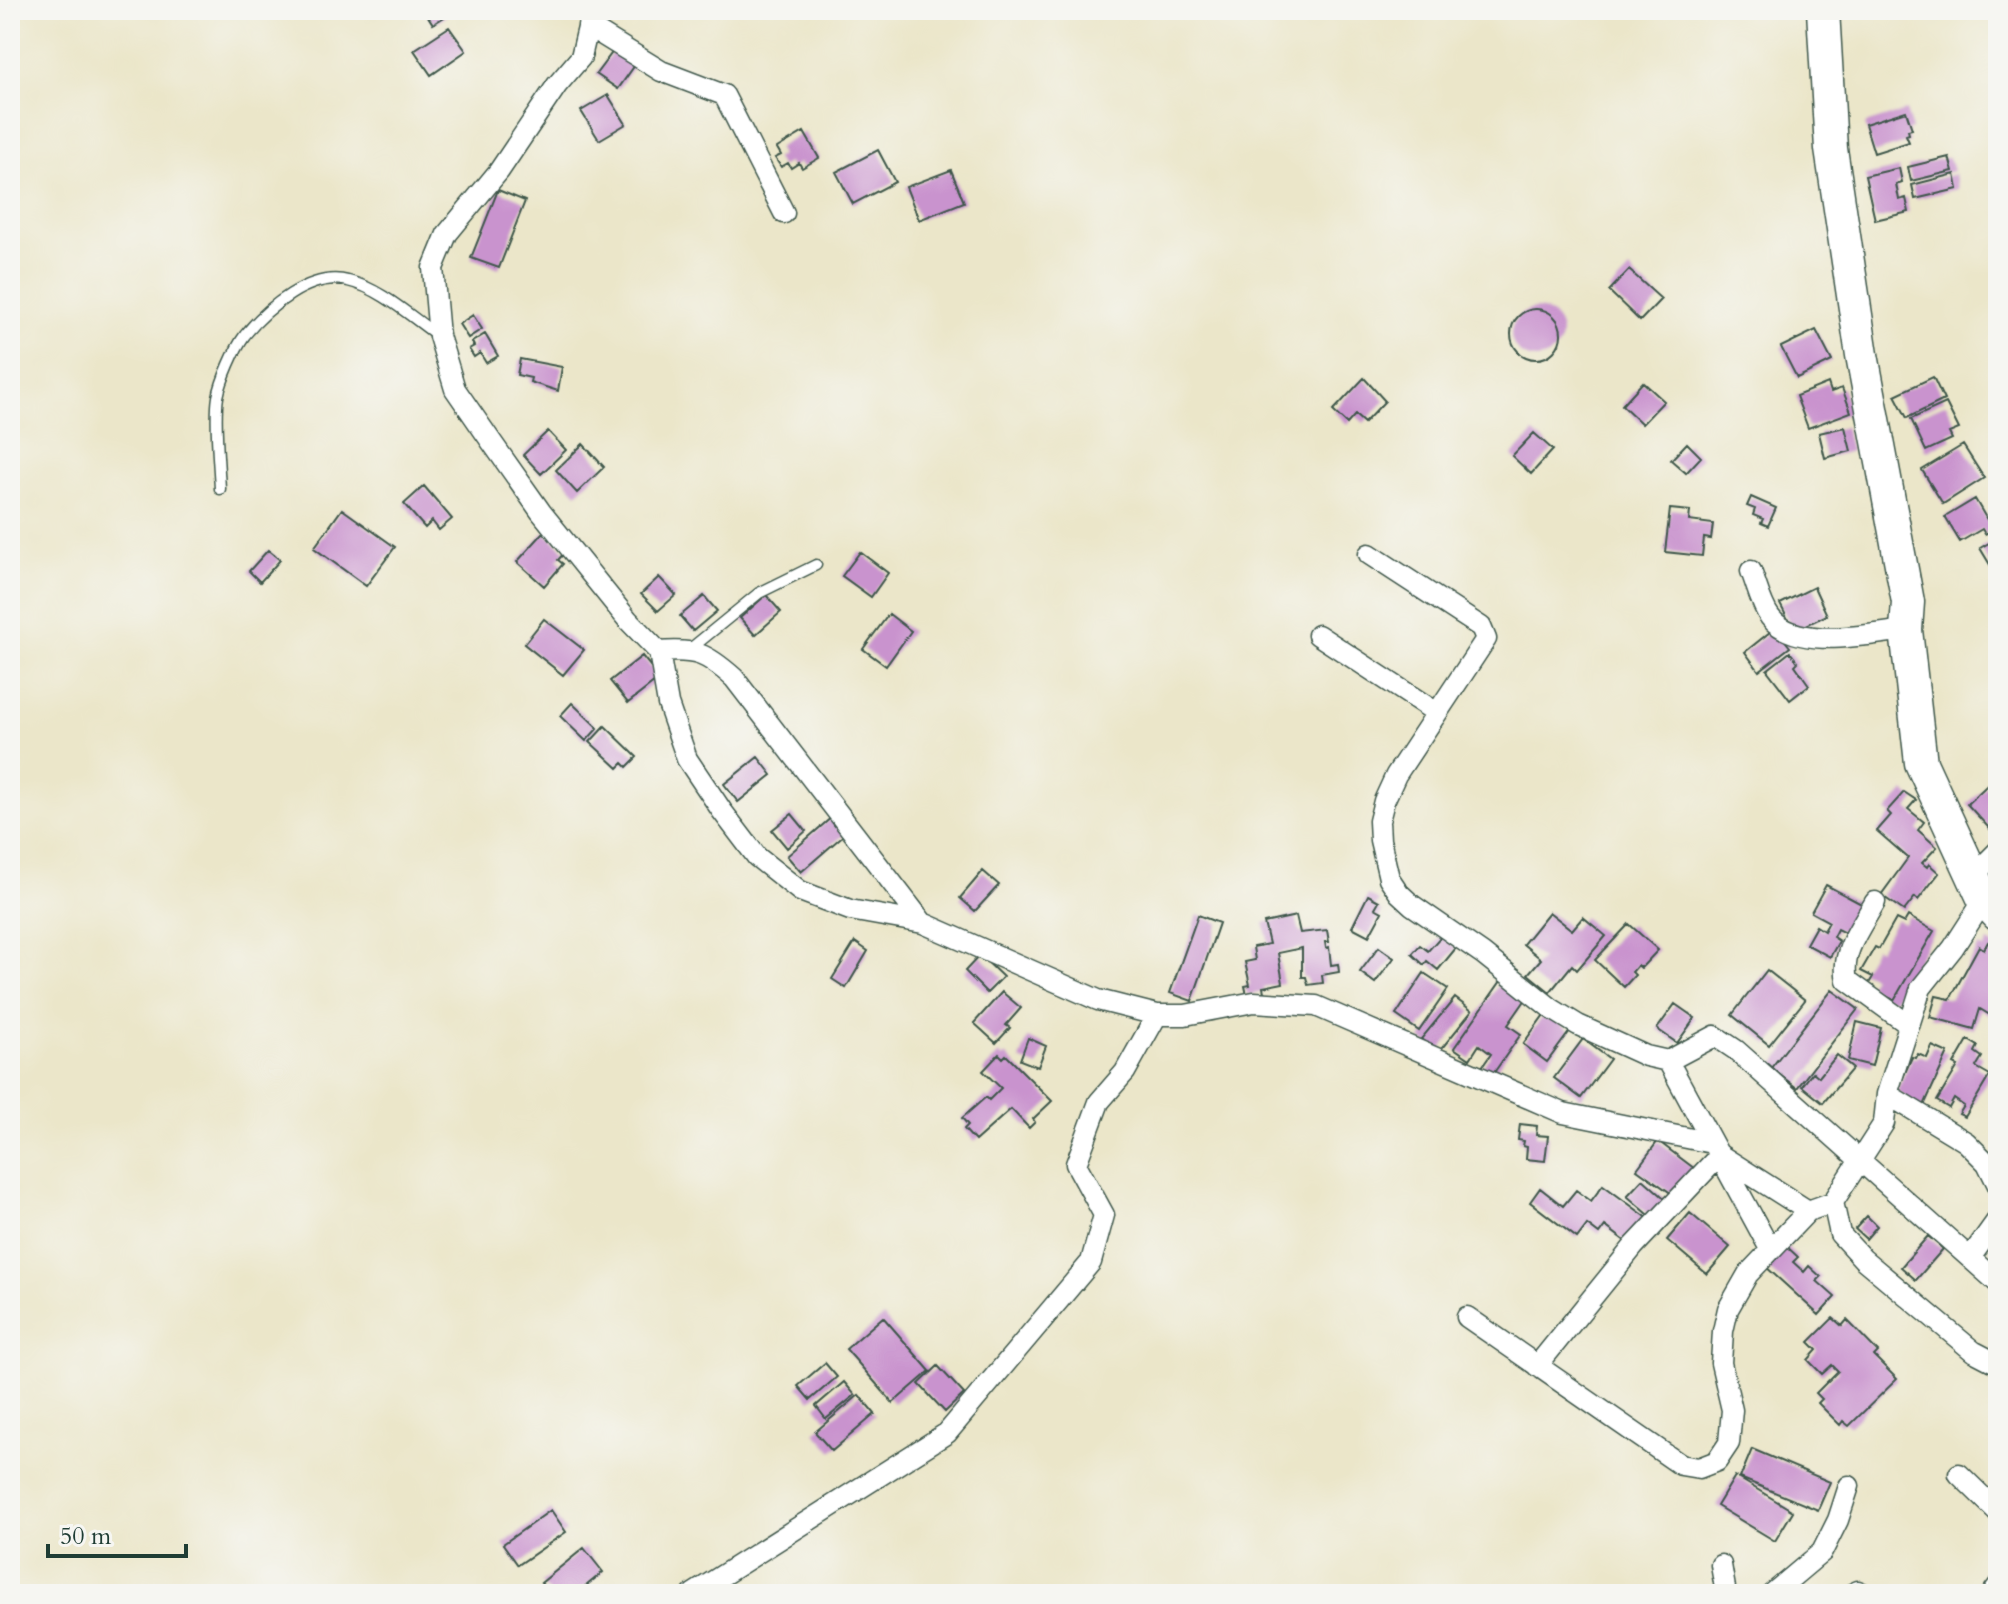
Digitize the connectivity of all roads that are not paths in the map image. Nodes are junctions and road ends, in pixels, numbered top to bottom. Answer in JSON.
{"nodes":[{"id":1,"x":1823,"y":10,"type":"edge"},
{"id":2,"x":589,"y":18,"type":"edge"},
{"id":3,"x":784,"y":213,"type":"dead end"},
{"id":4,"x":439,"y":336,"type":"junction"},
{"id":5,"x":220,"y":489,"type":"dead end"},
{"id":6,"x":1369,"y":554,"type":"dead end"},
{"id":7,"x":816,"y":565,"type":"dead end"},
{"id":8,"x":1751,"y":571,"type":"dead end"},
{"id":9,"x":1906,"y":630,"type":"junction"},
{"id":10,"x":1318,"y":635,"type":"dead end"},
{"id":11,"x":689,"y":650,"type":"junction"},
{"id":12,"x":659,"y":652,"type":"junction"},
{"id":13,"x":1437,"y":713,"type":"junction"},
{"id":14,"x":1998,"y":851,"type":"edge"},
{"id":15,"x":1985,"y":897,"type":"edge"},
{"id":16,"x":1875,"y":902,"type":"dead end"},
{"id":17,"x":923,"y":923,"type":"junction"},
{"id":18,"x":1157,"y":1015,"type":"junction"},
{"id":19,"x":1909,"y":1025,"type":"junction"},
{"id":20,"x":1668,"y":1061,"type":"junction"},
{"id":21,"x":1887,"y":1094,"type":"junction"},
{"id":22,"x":1716,"y":1149,"type":"junction"},
{"id":23,"x":1862,"y":1160,"type":"junction"},
{"id":24,"x":1998,"y":1185,"type":"edge"},
{"id":25,"x":1833,"y":1202,"type":"junction"},
{"id":26,"x":1808,"y":1211,"type":"junction"},
{"id":27,"x":1998,"y":1219,"type":"edge"},
{"id":28,"x":1770,"y":1249,"type":"junction"},
{"id":29,"x":1970,"y":1258,"type":"junction"},
{"id":30,"x":1998,"y":1283,"type":"edge"},
{"id":31,"x":1467,"y":1317,"type":"dead end"},
{"id":32,"x":1998,"y":1364,"type":"edge"},
{"id":33,"x":1537,"y":1366,"type":"junction"},
{"id":34,"x":1959,"y":1474,"type":"dead end"},
{"id":35,"x":1849,"y":1486,"type":"dead end"},
{"id":36,"x":1998,"y":1512,"type":"edge"},
{"id":37,"x":1721,"y":1565,"type":"dead end"},
{"id":38,"x":1998,"y":1586,"type":"edge"},
{"id":39,"x":693,"y":1594,"type":"edge"},
{"id":40,"x":1726,"y":1594,"type":"edge"},
{"id":41,"x":1772,"y":1594,"type":"edge"},
{"id":42,"x":1852,"y":1594,"type":"edge"},
{"id":43,"x":1864,"y":1594,"type":"edge"},
{"id":44,"x":1992,"y":1594,"type":"edge"}],
"edges":[{"from":1,"to":9,"type":"main road"},
{"from":2,"to":3,"type":"street"},
{"from":2,"to":4,"type":"street"},
{"from":4,"to":5,"type":"lane"},
{"from":4,"to":12,"type":"street"},
{"from":6,"to":13,"type":"street"},
{"from":7,"to":11,"type":"lane"},
{"from":8,"to":9,"type":"street"},
{"from":9,"to":15,"type":"main road"},
{"from":10,"to":13,"type":"street"},
{"from":11,"to":12,"type":"street"},
{"from":11,"to":17,"type":"street"},
{"from":12,"to":17,"type":"street"},
{"from":13,"to":20,"type":"street"},
{"from":14,"to":15,"type":"street"},
{"from":15,"to":19,"type":"street"},
{"from":16,"to":19,"type":"street"},
{"from":17,"to":18,"type":"street"},
{"from":18,"to":22,"type":"street"},
{"from":18,"to":39,"type":"street"},
{"from":19,"to":21,"type":"street"},
{"from":20,"to":22,"type":"street"},
{"from":20,"to":23,"type":"street"},
{"from":21,"to":23,"type":"street"},
{"from":21,"to":24,"type":"street"},
{"from":22,"to":26,"type":"street"},
{"from":22,"to":28,"type":"street"},
{"from":22,"to":33,"type":"street"},
{"from":23,"to":25,"type":"street"},
{"from":23,"to":29,"type":"street"},
{"from":25,"to":26,"type":"street"},
{"from":25,"to":32,"type":"street"},
{"from":26,"to":28,"type":"street"},
{"from":27,"to":29,"type":"street"},
{"from":28,"to":33,"type":"street"},
{"from":29,"to":30,"type":"street"},
{"from":31,"to":33,"type":"street"},
{"from":34,"to":36,"type":"street"},
{"from":35,"to":41,"type":"street"},
{"from":37,"to":40,"type":"street"},
{"from":38,"to":44,"type":"street"},
{"from":42,"to":43,"type":"street"}]}
